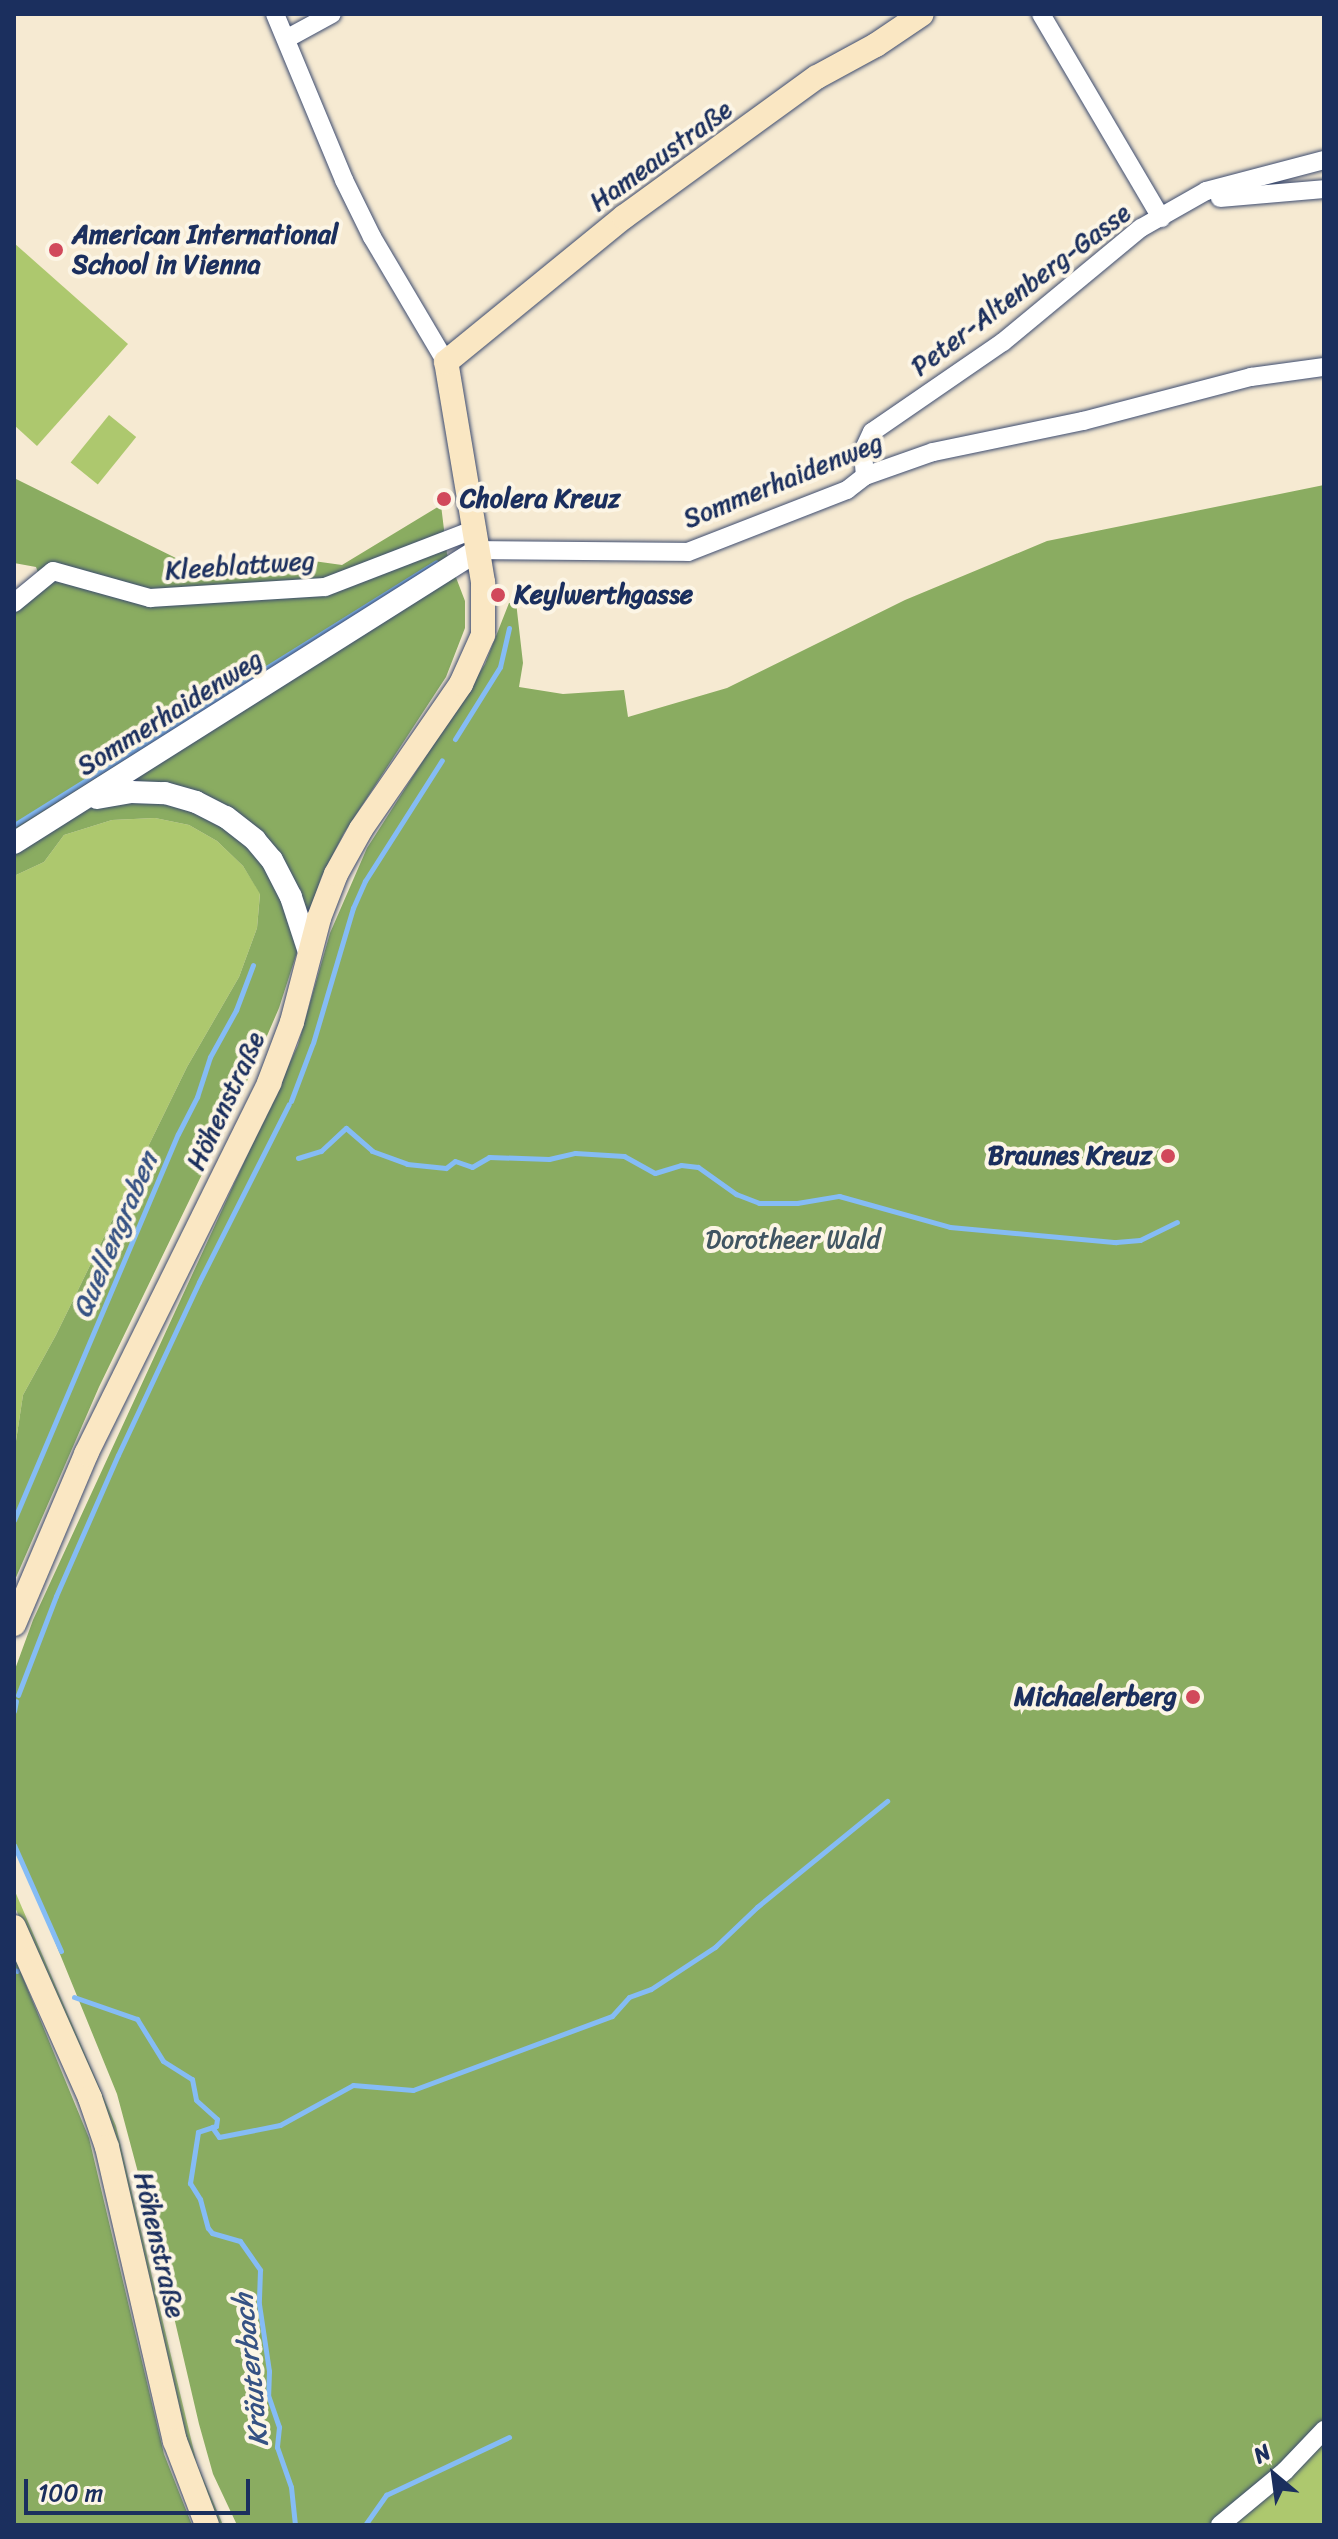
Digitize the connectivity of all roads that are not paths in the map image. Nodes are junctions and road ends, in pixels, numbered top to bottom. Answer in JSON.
{"nodes":[{"id":1,"x":275,"y":14,"type":"edge"},
{"id":2,"x":332,"y":14,"type":"edge"},
{"id":3,"x":922,"y":14,"type":"edge"},
{"id":4,"x":1041,"y":14,"type":"edge"},
{"id":5,"x":286,"y":39,"type":"junction"},
{"id":6,"x":1324,"y":160,"type":"edge"},
{"id":7,"x":1324,"y":189,"type":"edge"},
{"id":8,"x":1161,"y":218,"type":"junction"},
{"id":9,"x":446,"y":362,"type":"junction"},
{"id":10,"x":1324,"y":367,"type":"edge"},
{"id":11,"x":865,"y":476,"type":"junction"},
{"id":12,"x":477,"y":540,"type":"junction"},
{"id":13,"x":14,"y":603,"type":"edge"},
{"id":14,"x":84,"y":800,"type":"junction"},
{"id":15,"x":14,"y":843,"type":"edge"},
{"id":16,"x":309,"y":952,"type":"junction"},
{"id":17,"x":14,"y":1624,"type":"edge"},
{"id":18,"x":14,"y":1927,"type":"edge"},
{"id":19,"x":1324,"y":2430,"type":"edge"},
{"id":20,"x":207,"y":2525,"type":"edge"},
{"id":21,"x":1220,"y":2525,"type":"edge"}],
"edges":[{"from":1,"to":5,"type":"street"},
{"from":2,"to":5,"type":"street"},
{"from":3,"to":9,"type":"main road","name":"Hameaustraße"},
{"from":4,"to":8,"type":"street"},
{"from":5,"to":9,"type":"street"},
{"from":6,"to":8,"type":"street","name":"Peter-Altenberg-Gasse"},
{"from":7,"to":8,"type":"street","name":"Peter-Altenberg-Gasse"},
{"from":8,"to":11,"type":"street","name":"Peter-Altenberg-Gasse"},
{"from":9,"to":12,"type":"main road"},
{"from":10,"to":11,"type":"street","name":"Sommerhaidenweg"},
{"from":11,"to":12,"type":"street","name":"Sommerhaidenweg"},
{"from":12,"to":13,"type":"street","name":"Kleeblattweg"},
{"from":12,"to":14,"type":"street","name":"Sommerhaidenweg"},
{"from":12,"to":16,"type":"main road"},
{"from":14,"to":15,"type":"street"},
{"from":14,"to":16,"type":"street"},
{"from":16,"to":17,"type":"main road","name":"Höhenstraße"},
{"from":18,"to":20,"type":"main road","name":"Höhenstraße"},
{"from":19,"to":21,"type":"street"}]}
